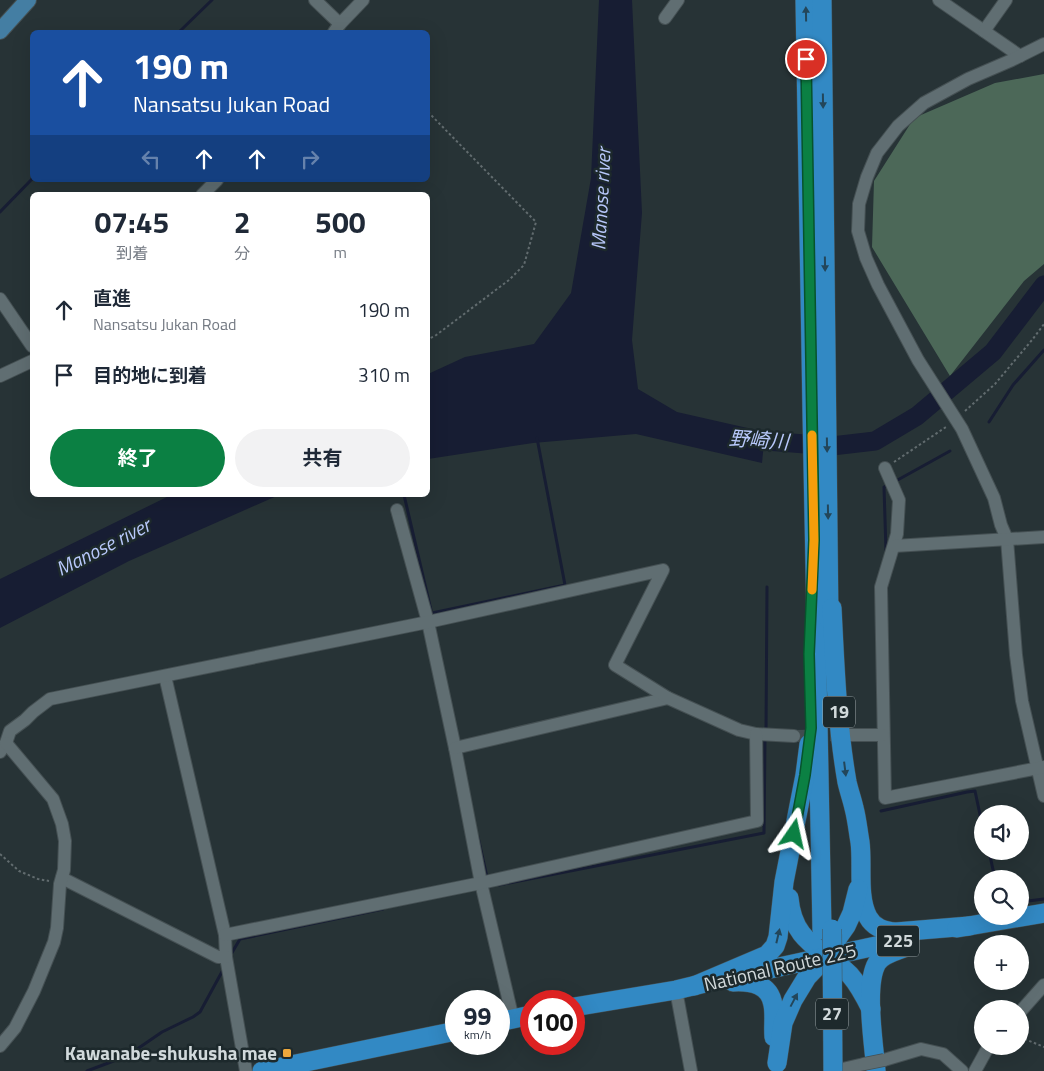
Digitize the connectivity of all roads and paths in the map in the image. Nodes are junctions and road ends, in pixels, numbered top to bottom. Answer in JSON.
{"nodes":[{"id":1,"x":28,"y":0,"type":"edge"},
{"id":2,"x":316,"y":0,"type":"edge"},
{"id":3,"x":362,"y":0,"type":"edge"},
{"id":4,"x":678,"y":0,"type":"edge"},
{"id":5,"x":805,"y":0,"type":"edge"},
{"id":6,"x":822,"y":0,"type":"edge"},
{"id":7,"x":939,"y":0,"type":"edge"},
{"id":8,"x":1006,"y":0,"type":"edge"},
{"id":9,"x":665,"y":18,"type":"dead end"},
{"id":10,"x":337,"y":28,"type":"edge"},
{"id":11,"x":0,"y":31,"type":"edge"},
{"id":12,"x":984,"y":31,"type":"junction"},
{"id":13,"x":1044,"y":44,"type":"edge"},
{"id":14,"x":1020,"y":56,"type":"junction"},
{"id":15,"x":430,"y":114,"type":"edge"},
{"id":16,"x":215,"y":182,"type":"edge"},
{"id":17,"x":205,"y":192,"type":"edge"},
{"id":18,"x":0,"y":299,"type":"edge"},
{"id":19,"x":1044,"y":324,"type":"edge"},
{"id":20,"x":430,"y":338,"type":"edge"},
{"id":21,"x":30,"y":343,"type":"edge"},
{"id":22,"x":30,"y":362,"type":"edge"},
{"id":23,"x":0,"y":376,"type":"edge"},
{"id":24,"x":819,"y":412,"type":"junction"},
{"id":25,"x":956,"y":420,"type":"junction"},
{"id":26,"x":885,"y":468,"type":"joint"},
{"id":27,"x":397,"y":510,"type":"dead end"},
{"id":28,"x":1044,"y":537,"type":"edge"},
{"id":29,"x":1007,"y":539,"type":"junction"},
{"id":30,"x":821,"y":543,"type":"junction"},
{"id":31,"x":894,"y":546,"type":"junction"},
{"id":32,"x":428,"y":622,"type":"junction"},
{"id":33,"x":165,"y":676,"type":"junction"},
{"id":34,"x":668,"y":698,"type":"junction"},
{"id":35,"x":756,"y":734,"type":"junction"},
{"id":36,"x":844,"y":735,"type":"tunnel mouth"},
{"id":37,"x":883,"y":735,"type":"junction"},
{"id":38,"x":794,"y":736,"type":"tunnel mouth"},
{"id":39,"x":3,"y":747,"type":"edge"},
{"id":40,"x":458,"y":748,"type":"junction"},
{"id":41,"x":1041,"y":767,"type":"edge"},
{"id":42,"x":1044,"y":796,"type":"edge"},
{"id":43,"x":0,"y":854,"type":"edge"},
{"id":44,"x":790,"y":854,"type":"junction"},
{"id":45,"x":861,"y":876,"type":"junction"},
{"id":46,"x":61,"y":881,"type":"junction"},
{"id":47,"x":481,"y":883,"type":"junction"},
{"id":48,"x":1044,"y":913,"type":"edge"},
{"id":49,"x":969,"y":926,"type":"junction"},
{"id":50,"x":225,"y":935,"type":"junction"},
{"id":51,"x":827,"y":957,"type":"junction"},
{"id":52,"x":227,"y":962,"type":"junction"},
{"id":53,"x":1044,"y":985,"type":"edge"},
{"id":54,"x":685,"y":988,"type":"junction"},
{"id":55,"x":501,"y":990,"type":"edge"},
{"id":56,"x":1029,"y":1002,"type":"edge"},
{"id":57,"x":585,"y":1005,"type":"edge"},
{"id":58,"x":871,"y":1009,"type":"junction"},
{"id":59,"x":445,"y":1033,"type":"edge"},
{"id":60,"x":1029,"y":1041,"type":"edge"},
{"id":61,"x":0,"y":1046,"type":"edge"},
{"id":62,"x":1044,"y":1047,"type":"edge"},
{"id":63,"x":984,"y":1055,"type":"edge"},
{"id":64,"x":875,"y":1065,"type":"edge"},
{"id":65,"x":777,"y":1067,"type":"edge"},
{"id":66,"x":246,"y":1071,"type":"edge"},
{"id":67,"x":262,"y":1071,"type":"edge"},
{"id":68,"x":691,"y":1071,"type":"edge"},
{"id":69,"x":824,"y":1071,"type":"edge"},
{"id":70,"x":833,"y":1071,"type":"edge"},
{"id":71,"x":962,"y":1071,"type":"edge"},
{"id":72,"x":975,"y":1071,"type":"edge"}],
"edges":[{"from":1,"to":11,"type":"main road"},
{"from":2,"to":10,"type":"street"},
{"from":3,"to":10,"type":"street"},
{"from":4,"to":9,"type":"street"},
{"from":24,"to":5,"type":"highway","number":"19","one_way":true},
{"from":6,"to":24,"type":"highway","number":"19","one_way":true},
{"from":7,"to":12,"type":"street"},
{"from":8,"to":12,"type":"street"},
{"from":12,"to":14,"type":"street"},
{"from":13,"to":14,"type":"street"},
{"from":14,"to":25,"type":"street"},
{"from":15,"to":20,"type":"path"},
{"from":16,"to":17,"type":"street"},
{"from":18,"to":21,"type":"street"},
{"from":19,"to":25,"type":"path"},
{"from":22,"to":23,"type":"street"},
{"from":24,"to":30,"type":"highway","number":"19"},
{"from":25,"to":26,"type":"path"},
{"from":25,"to":29,"type":"street"},
{"from":26,"to":31,"type":"street"},
{"from":27,"to":32,"type":"street"},
{"from":28,"to":29,"type":"street"},
{"from":29,"to":31,"type":"street"},
{"from":29,"to":41,"type":"street"},
{"from":30,"to":44,"type":"highway","number":"19"},
{"from":30,"to":45,"type":"highway","number":"19","one_way":true},
{"from":30,"to":51,"type":"highway","number":"19","bridge":true},
{"from":31,"to":37,"type":"street"},
{"from":32,"to":33,"type":"street"},
{"from":32,"to":34,"type":"street"},
{"from":32,"to":40,"type":"street"},
{"from":33,"to":39,"type":"street"},
{"from":33,"to":50,"type":"street"},
{"from":34,"to":35,"type":"street"},
{"from":34,"to":40,"type":"street"},
{"from":35,"to":38,"type":"street"},
{"from":35,"to":47,"type":"street"},
{"from":36,"to":37,"type":"street"},
{"from":37,"to":41,"type":"street"},
{"from":39,"to":46,"type":"street"},
{"from":40,"to":47,"type":"street"},
{"from":41,"to":42,"type":"street"},
{"from":43,"to":46,"type":"path"},
{"from":44,"to":51,"type":"highway","number":"19"},
{"from":54,"to":44,"type":"highway","number":"19","one_way":true},
{"from":45,"to":49,"type":"highway","number":"19"},
{"from":45,"to":51,"type":"highway","number":"19"},
{"from":46,"to":52,"type":"street"},
{"from":46,"to":61,"type":"street"},
{"from":47,"to":50,"type":"street"},
{"from":47,"to":55,"type":"street"},
{"from":48,"to":49,"type":"highway","name":"National Route 225","number":"225"},
{"from":49,"to":51,"type":"highway","name":"National Route 225","number":"225"},
{"from":49,"to":58,"type":"highway"},
{"from":50,"to":52,"type":"street"},
{"from":51,"to":54,"type":"highway","name":"National Route 225","number":"225"},
{"from":51,"to":58,"type":"highway"},
{"from":65,"to":51,"type":"highway","one_way":true},
{"from":51,"to":69,"type":"highway","number":"27"},
{"from":51,"to":70,"type":"highway","number":"27","bridge":true},
{"from":52,"to":66,"type":"street"},
{"from":53,"to":56,"type":"street"},
{"from":54,"to":57,"type":"highway","name":"National Route 225","number":"225"},
{"from":54,"to":65,"type":"highway"},
{"from":54,"to":68,"type":"street"},
{"from":58,"to":64,"type":"highway"},
{"from":59,"to":67,"type":"highway"},
{"from":60,"to":62,"type":"path"},
{"from":63,"to":72,"type":"street"},
{"from":64,"to":70,"type":"street"},
{"from":64,"to":71,"type":"street"}]}
